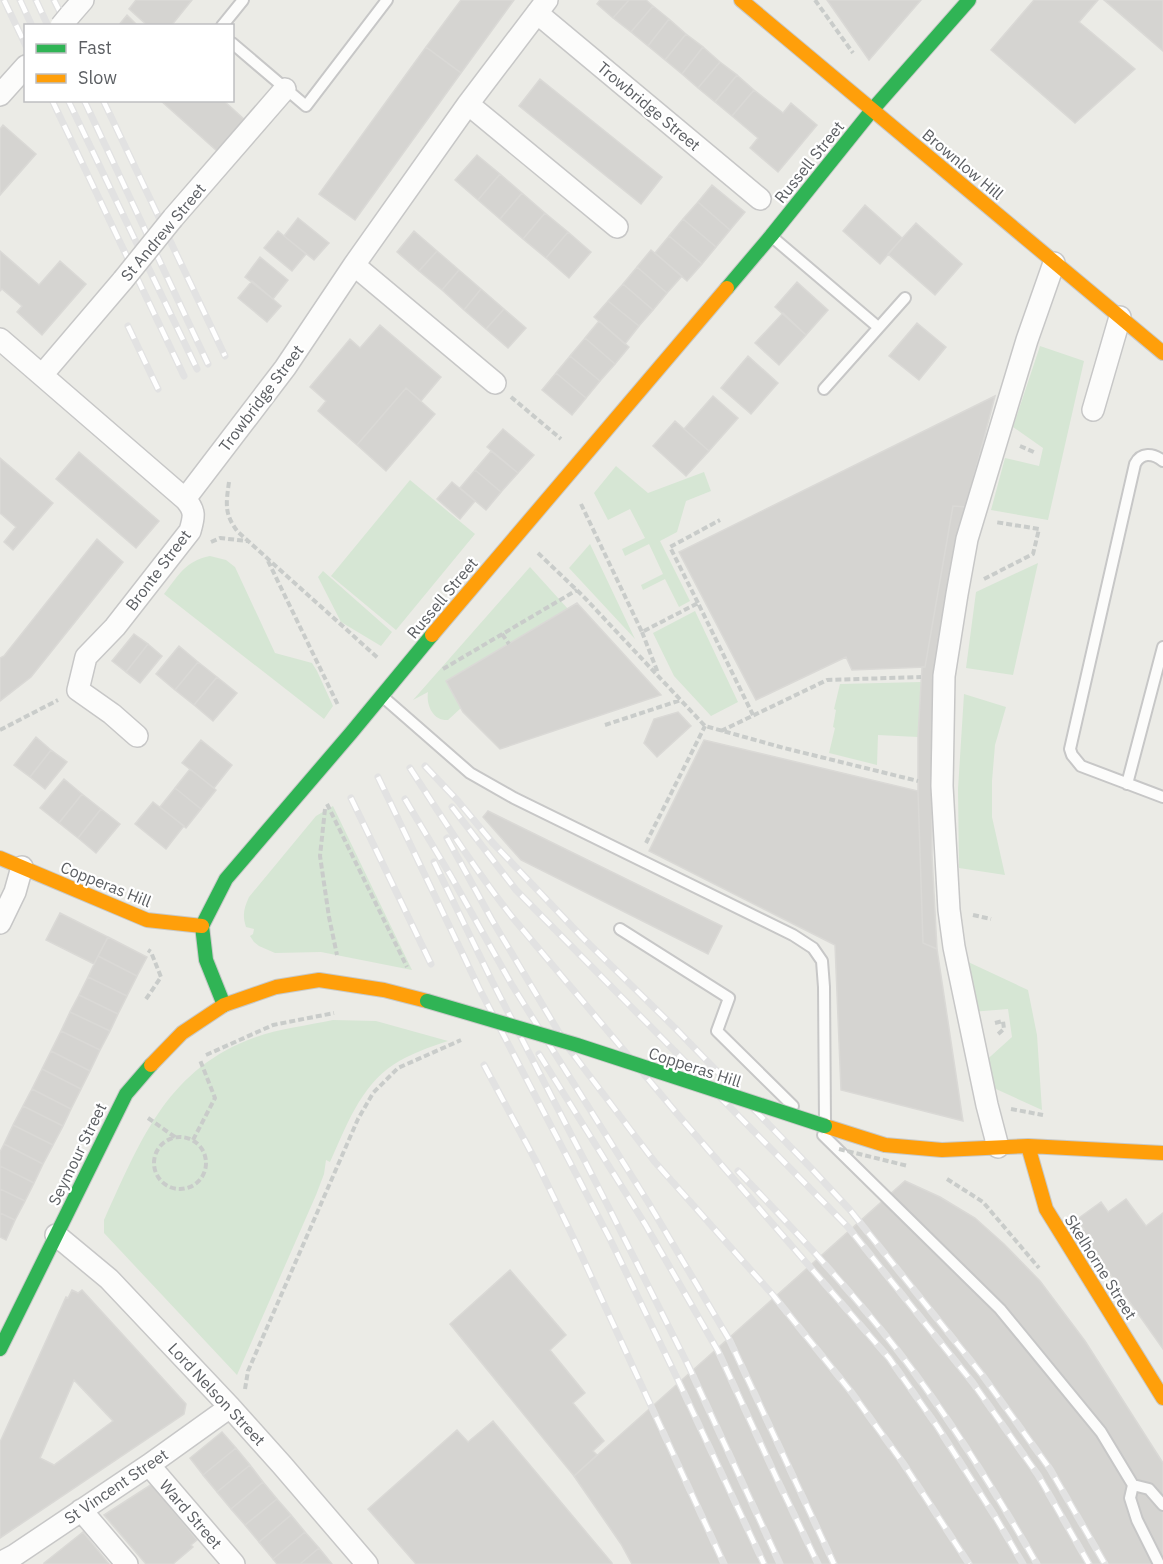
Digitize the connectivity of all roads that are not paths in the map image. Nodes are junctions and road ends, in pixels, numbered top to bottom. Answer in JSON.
{"nodes":[{"id":1,"x":243,"y":0,"type":"edge"},
{"id":2,"x":387,"y":0,"type":"edge"},
{"id":3,"x":741,"y":0,"type":"edge"},
{"id":4,"x":969,"y":0,"type":"edge"},
{"id":5,"x":542,"y":7,"type":"edge"},
{"id":6,"x":224,"y":24,"type":"edge"},
{"id":7,"x":234,"y":45,"type":"edge"},
{"id":8,"x":23,"y":69,"type":"edge"},
{"id":9,"x":285,"y":89,"type":"junction"},
{"id":10,"x":0,"y":95,"type":"edge"},
{"id":11,"x":468,"y":104,"type":"junction"},
{"id":12,"x":873,"y":109,"type":"junction"},
{"id":13,"x":760,"y":199,"type":"dead end"},
{"id":14,"x":616,"y":227,"type":"dead end"},
{"id":15,"x":771,"y":236,"type":"junction"},
{"id":16,"x":1054,"y":263,"type":"junction"},
{"id":17,"x":354,"y":265,"type":"junction"},
{"id":18,"x":905,"y":298,"type":"dead end"},
{"id":19,"x":1120,"y":317,"type":"junction"},
{"id":20,"x":878,"y":327,"type":"junction"},
{"id":21,"x":0,"y":339,"type":"edge"},
{"id":22,"x":1163,"y":353,"type":"edge"},
{"id":23,"x":42,"y":375,"type":"junction"},
{"id":24,"x":495,"y":383,"type":"road end"},
{"id":25,"x":824,"y":389,"type":"dead end"},
{"id":26,"x":1093,"y":410,"type":"dead end"},
{"id":27,"x":1163,"y":461,"type":"edge"},
{"id":28,"x":185,"y":499,"type":"junction"},
{"id":29,"x":1163,"y":647,"type":"edge"},
{"id":30,"x":381,"y":695,"type":"junction"},
{"id":31,"x":137,"y":736,"type":"dead end"},
{"id":32,"x":1127,"y":784,"type":"junction"},
{"id":33,"x":1163,"y":797,"type":"edge"},
{"id":34,"x":0,"y":858,"type":"edge"},
{"id":35,"x":22,"y":867,"type":"junction"},
{"id":36,"x":0,"y":923,"type":"edge"},
{"id":37,"x":202,"y":926,"type":"junction"},
{"id":38,"x":620,"y":929,"type":"dead end"},
{"id":39,"x":224,"y":1005,"type":"junction"},
{"id":40,"x":825,"y":1126,"type":"junction"},
{"id":41,"x":1029,"y":1146,"type":"junction"},
{"id":42,"x":998,"y":1147,"type":"junction"},
{"id":43,"x":1163,"y":1153,"type":"edge"},
{"id":44,"x":56,"y":1235,"type":"junction"},
{"id":45,"x":0,"y":1349,"type":"edge"},
{"id":46,"x":1163,"y":1398,"type":"edge"},
{"id":47,"x":237,"y":1400,"type":"junction"},
{"id":48,"x":149,"y":1465,"type":"junction"},
{"id":49,"x":1133,"y":1485,"type":"junction"},
{"id":50,"x":1163,"y":1505,"type":"edge"},
{"id":51,"x":81,"y":1510,"type":"junction"},
{"id":52,"x":12,"y":1561,"type":"edge"},
{"id":53,"x":127,"y":1564,"type":"edge"},
{"id":54,"x":234,"y":1564,"type":"edge"},
{"id":55,"x":367,"y":1564,"type":"edge"},
{"id":56,"x":1159,"y":1564,"type":"edge"}],
"edges":[{"from":1,"to":6,"type":"lane"},
{"from":2,"to":9,"type":"lane"},
{"from":3,"to":12,"type":"street","name":"Brownlow Hill"},
{"from":4,"to":12,"type":"street","name":"Russell Street"},
{"from":5,"to":11,"type":"street","name":"Trowbridge Street"},
{"from":5,"to":13,"type":"street","name":"Trowbridge Street"},
{"from":7,"to":9,"type":"lane"},
{"from":8,"to":10,"type":"street"},
{"from":9,"to":23,"type":"street","name":"St Andrew Street","bridge":true},
{"from":11,"to":14,"type":"street"},
{"from":11,"to":17,"type":"street","name":"Trowbridge Street"},
{"from":12,"to":15,"type":"street","name":"Russell Street"},
{"from":12,"to":16,"type":"street","name":"Brownlow Hill"},
{"from":15,"to":20,"type":"lane"},
{"from":15,"to":30,"type":"street","name":"Russell Street"},
{"from":16,"to":19,"type":"street","name":"Brownlow Hill"},
{"from":16,"to":42,"type":"street"},
{"from":17,"to":24,"type":"street"},
{"from":17,"to":28,"type":"street","name":"Trowbridge Street"},
{"from":18,"to":20,"type":"lane"},
{"from":19,"to":22,"type":"street","name":"Brownlow Hill"},
{"from":19,"to":26,"type":"street"},
{"from":20,"to":25,"type":"lane"},
{"from":21,"to":23,"type":"street"},
{"from":23,"to":28,"type":"street"},
{"from":27,"to":32,"type":"lane"},
{"from":28,"to":31,"type":"street","name":"Bronte Street"},
{"from":29,"to":32,"type":"lane"},
{"from":30,"to":37,"type":"street","name":"Russell Street"},
{"from":30,"to":40,"type":"lane"},
{"from":32,"to":33,"type":"lane"},
{"from":34,"to":35,"type":"street","name":"Copperas Hill"},
{"from":35,"to":36,"type":"street"},
{"from":35,"to":37,"type":"street","name":"Copperas Hill"},
{"from":37,"to":39,"type":"street"},
{"from":38,"to":49,"type":"lane"},
{"from":39,"to":40,"type":"street","name":"Copperas Hill","bridge":true},
{"from":39,"to":44,"type":"street","name":"Seymour Street"},
{"from":40,"to":42,"type":"street","name":"Copperas Hill"},
{"from":41,"to":42,"type":"street","name":"Copperas Hill"},
{"from":41,"to":43,"type":"street","name":"Copperas Hill"},
{"from":41,"to":46,"type":"street","name":"Skelhorne Street"},
{"from":44,"to":45,"type":"street","name":"Seymour Street"},
{"from":44,"to":47,"type":"street","name":"Lord Nelson Street"},
{"from":47,"to":48,"type":"street","name":"St Vincent Street"},
{"from":47,"to":55,"type":"street","name":"Lord Nelson Street"},
{"from":48,"to":51,"type":"street","name":"St Vincent Street"},
{"from":48,"to":54,"type":"street","name":"Ward Street"},
{"from":49,"to":50,"type":"lane"},
{"from":49,"to":56,"type":"lane"},
{"from":51,"to":52,"type":"street","name":"St Vincent Street"},
{"from":51,"to":53,"type":"street"}]}
